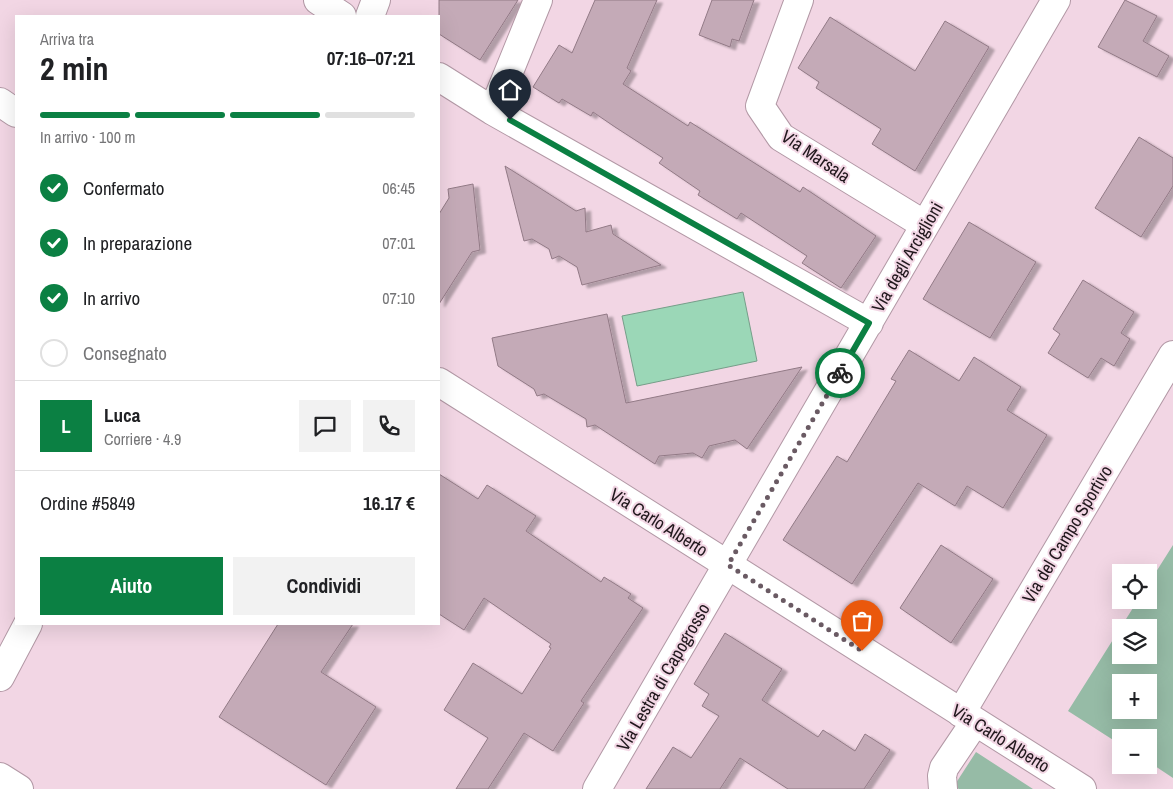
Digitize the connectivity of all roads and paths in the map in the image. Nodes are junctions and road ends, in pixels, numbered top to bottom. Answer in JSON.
{"nodes":[{"id":1,"x":318,"y":0,"type":"edge"},
{"id":2,"x":376,"y":0,"type":"edge"},
{"id":3,"x":538,"y":0,"type":"edge"},
{"id":4,"x":799,"y":0,"type":"edge"},
{"id":5,"x":1056,"y":0,"type":"edge"},
{"id":6,"x":340,"y":15,"type":"edge"},
{"id":7,"x":370,"y":15,"type":"edge"},
{"id":8,"x":440,"y":78,"type":"edge"},
{"id":9,"x":0,"y":102,"type":"edge"},
{"id":10,"x":493,"y":111,"type":"junction"},
{"id":11,"x":15,"y":112,"type":"edge"},
{"id":12,"x":926,"y":226,"type":"junction"},
{"id":13,"x":869,"y":323,"type":"junction"},
{"id":14,"x":1173,"y":355,"type":"edge"},
{"id":15,"x":440,"y":383,"type":"edge"},
{"id":16,"x":728,"y":565,"type":"junction"},
{"id":17,"x":27,"y":625,"type":"edge"},
{"id":18,"x":0,"y":677,"type":"edge"},
{"id":19,"x":968,"y":718,"type":"junction"},
{"id":20,"x":0,"y":778,"type":"edge"},
{"id":21,"x":19,"y":789,"type":"edge"},
{"id":22,"x":598,"y":789,"type":"edge"},
{"id":23,"x":944,"y":789,"type":"edge"},
{"id":24,"x":1082,"y":789,"type":"edge"}],
"edges":[{"from":1,"to":6,"type":"street"},
{"from":2,"to":7,"type":"street"},
{"from":3,"to":10,"type":"street"},
{"from":4,"to":12,"type":"street","name":"Via Marsala"},
{"from":5,"to":12,"type":"street","name":"Via degli Arciglioni"},
{"from":8,"to":10,"type":"street"},
{"from":9,"to":11,"type":"street"},
{"from":10,"to":13,"type":"street"},
{"from":12,"to":13,"type":"street","name":"Via degli Arciglioni"},
{"from":13,"to":16,"type":"street","name":"Via degli Arciglioni"},
{"from":14,"to":19,"type":"street","name":"Via del Campo Sportivo"},
{"from":15,"to":16,"type":"street","name":"Via Carlo Alberto"},
{"from":16,"to":19,"type":"street","name":"Via Carlo Alberto"},
{"from":16,"to":22,"type":"street","name":"Via Lestra di Capogrosso"},
{"from":17,"to":18,"type":"street"},
{"from":19,"to":23,"type":"street","name":"Via del Campo Sportivo"},
{"from":19,"to":24,"type":"street","name":"Via Carlo Alberto"},
{"from":20,"to":21,"type":"street"}]}
